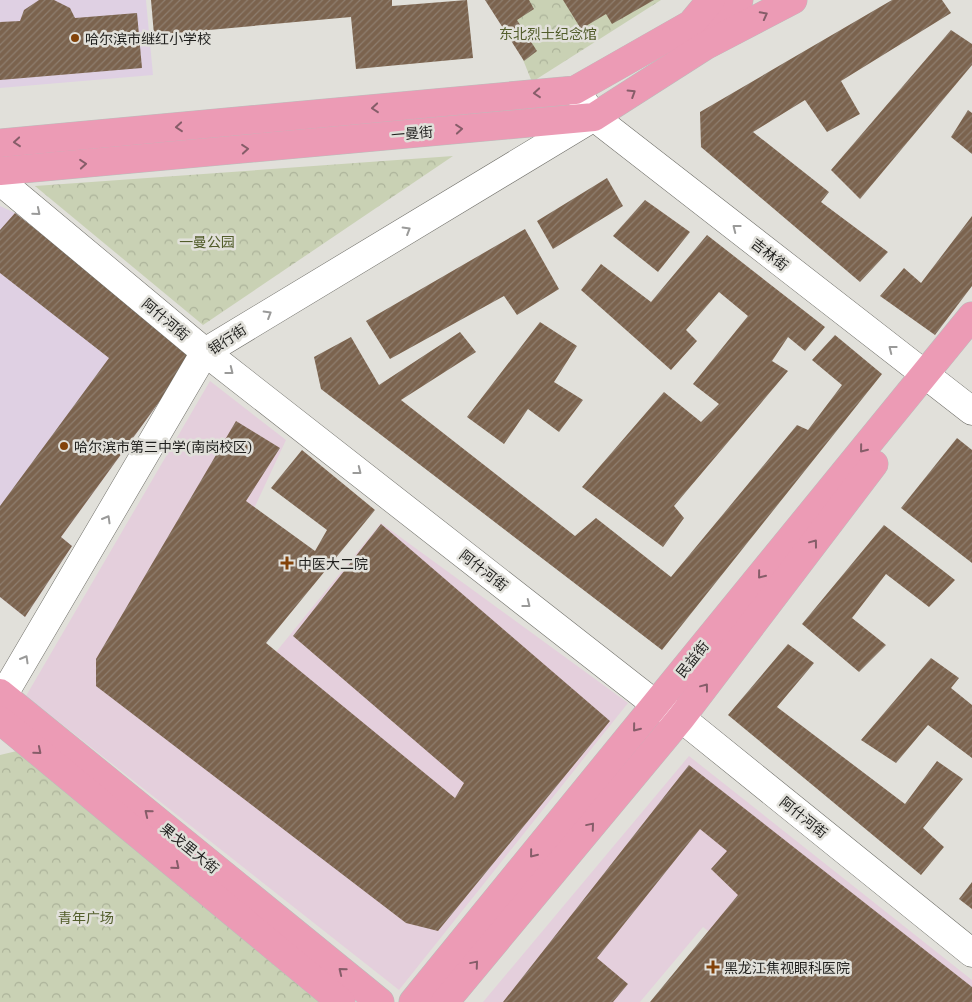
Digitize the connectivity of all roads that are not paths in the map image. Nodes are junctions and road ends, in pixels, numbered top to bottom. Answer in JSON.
{"nodes":[{"id":1,"x":711,"y":0,"type":"edge"},
{"id":2,"x":740,"y":0,"type":"edge"},
{"id":3,"x":793,"y":0,"type":"edge"},
{"id":4,"x":705,"y":46,"type":"junction"},
{"id":5,"x":575,"y":90,"type":"junction"},
{"id":6,"x":594,"y":117,"type":"junction"},
{"id":7,"x":0,"y":143,"type":"edge"},
{"id":8,"x":0,"y":171,"type":"edge"},
{"id":9,"x":0,"y":181,"type":"edge"},
{"id":10,"x":972,"y":316,"type":"edge"},
{"id":11,"x":972,"y":345,"type":"edge"},
{"id":12,"x":205,"y":352,"type":"junction"},
{"id":13,"x":930,"y":378,"type":"junction"},
{"id":14,"x":972,"y":411,"type":"edge"},
{"id":15,"x":1,"y":702,"type":"edge"},
{"id":16,"x":655,"y":704,"type":"junction"},
{"id":17,"x":681,"y":718,"type":"junction"},
{"id":18,"x":972,"y":953,"type":"edge"},
{"id":19,"x":342,"y":1002,"type":"edge"},
{"id":20,"x":380,"y":1002,"type":"edge"},
{"id":21,"x":413,"y":1002,"type":"edge"},
{"id":22,"x":445,"y":1002,"type":"edge"}],
"edges":[{"from":1,"to":5,"type":"main road","name":"一曼街"},
{"from":2,"to":4,"type":"main road"},
{"from":4,"to":3,"type":"main road","name":"一曼街","one_way":true},
{"from":6,"to":4,"type":"main road","name":"一曼街","one_way":true},
{"from":5,"to":6,"type":"street","name":"吉林街"},
{"from":5,"to":7,"type":"main road","name":"一曼街","one_way":true},
{"from":8,"to":6,"type":"main road","name":"一曼街","one_way":true},
{"from":12,"to":6,"type":"street","name":"银行街","one_way":true},
{"from":13,"to":6,"type":"street","name":"吉林街","one_way":true},
{"from":9,"to":12,"type":"street","name":"阿什河街","one_way":true},
{"from":10,"to":13,"type":"main road","name":"民益街"},
{"from":11,"to":13,"type":"main road","name":"民益街"},
{"from":15,"to":12,"type":"street","name":"银行街","one_way":true},
{"from":12,"to":16,"type":"street","name":"阿什河街","one_way":true},
{"from":13,"to":14,"type":"street","name":"吉林街"},
{"from":13,"to":16,"type":"main road","name":"民益街","one_way":true},
{"from":17,"to":13,"type":"main road","name":"民益街","one_way":true},
{"from":15,"to":19,"type":"main road","name":"果戈里大街","one_way":true},
{"from":20,"to":15,"type":"main road","name":"果戈里大街","one_way":true},
{"from":16,"to":17,"type":"street","name":"阿什河街"},
{"from":16,"to":21,"type":"main road","name":"民益街","one_way":true},
{"from":17,"to":18,"type":"street","name":"阿什河街"},
{"from":22,"to":17,"type":"main road","name":"民益街","one_way":true}]}
